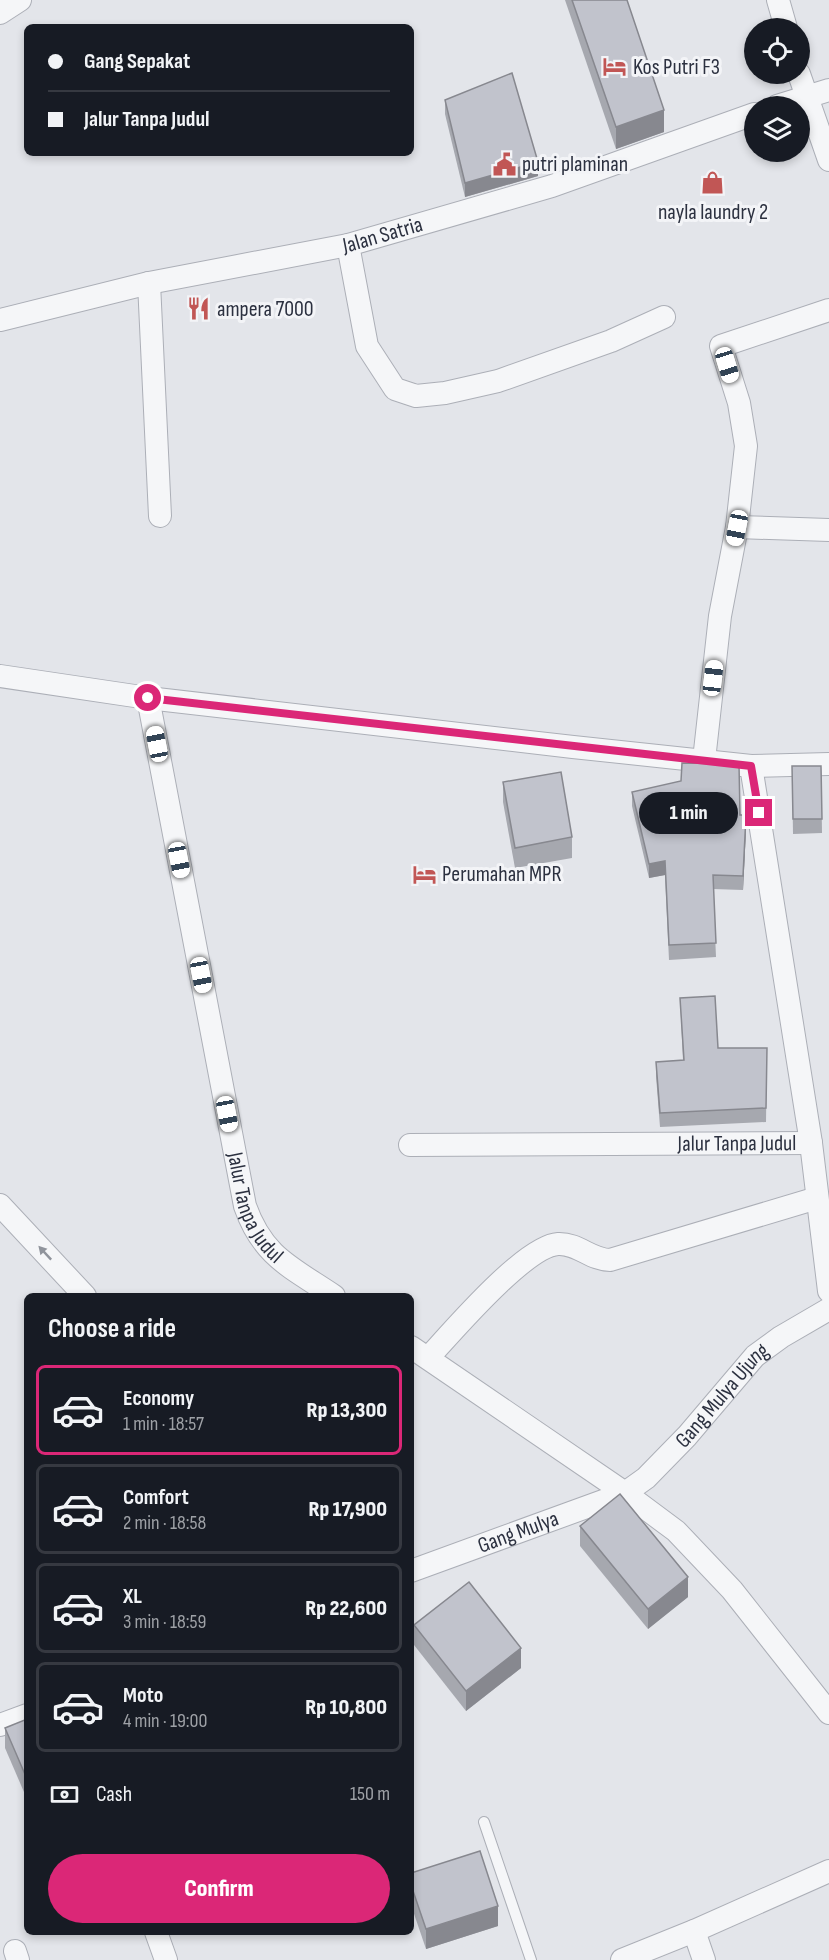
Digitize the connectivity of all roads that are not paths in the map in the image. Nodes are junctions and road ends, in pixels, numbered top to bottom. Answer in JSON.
{"nodes":[{"id":1,"x":20,"y":0,"type":"edge"},
{"id":2,"x":778,"y":0,"type":"edge"},
{"id":3,"x":0,"y":13,"type":"edge"},
{"id":4,"x":783,"y":18,"type":"edge"},
{"id":5,"x":802,"y":84,"type":"edge"},
{"id":6,"x":829,"y":90,"type":"edge"},
{"id":7,"x":805,"y":96,"type":"joint"},
{"id":8,"x":810,"y":109,"type":"edge"},
{"id":9,"x":744,"y":118,"type":"edge"},
{"id":10,"x":829,"y":160,"type":"edge"},
{"id":11,"x":348,"y":245,"type":"junction"},
{"id":12,"x":149,"y":283,"type":"junction"},
{"id":13,"x":829,"y":310,"type":"edge"},
{"id":14,"x":664,"y":317,"type":"dead end"},
{"id":15,"x":0,"y":320,"type":"edge"},
{"id":16,"x":160,"y":516,"type":"dead end"},
{"id":17,"x":737,"y":528,"type":"junction"},
{"id":18,"x":829,"y":530,"type":"edge"},
{"id":19,"x":0,"y":676,"type":"edge"},
{"id":20,"x":148,"y":698,"type":"junction"},
{"id":21,"x":704,"y":760,"type":"junction"},
{"id":22,"x":829,"y":764,"type":"edge"},
{"id":23,"x":751,"y":766,"type":"junction"},
{"id":24,"x":811,"y":1143,"type":"junction"},
{"id":25,"x":411,"y":1145,"type":"dead end"},
{"id":26,"x":818,"y":1198,"type":"junction"},
{"id":27,"x":0,"y":1205,"type":"edge"},
{"id":28,"x":829,"y":1291,"type":"edge"},
{"id":29,"x":82,"y":1293,"type":"edge"},
{"id":30,"x":330,"y":1293,"type":"edge"},
{"id":31,"x":829,"y":1309,"type":"edge"},
{"id":32,"x":419,"y":1353,"type":"edge"},
{"id":33,"x":625,"y":1493,"type":"junction"},
{"id":34,"x":414,"y":1570,"type":"edge"},
{"id":35,"x":829,"y":1713,"type":"edge"},
{"id":36,"x":24,"y":1716,"type":"edge"},
{"id":37,"x":0,"y":1725,"type":"edge"},
{"id":38,"x":484,"y":1821,"type":"dead end"},
{"id":39,"x":829,"y":1871,"type":"edge"},
{"id":40,"x":694,"y":1931,"type":"junction"},
{"id":41,"x":157,"y":1935,"type":"edge"},
{"id":42,"x":166,"y":1960,"type":"edge"},
{"id":43,"x":531,"y":1960,"type":"edge"},
{"id":44,"x":622,"y":1960,"type":"edge"},
{"id":45,"x":704,"y":1960,"type":"edge"}],
"edges":[{"from":1,"to":3,"type":"street"},
{"from":2,"to":4,"type":"street"},
{"from":5,"to":7,"type":"street"},
{"from":6,"to":7,"type":"street"},
{"from":8,"to":10,"type":"street"},
{"from":9,"to":11,"type":"street","name":"Jalan Satria"},
{"from":11,"to":12,"type":"street","name":"Jalan Satria"},
{"from":11,"to":14,"type":"street"},
{"from":12,"to":15,"type":"street","name":"Jalan Satria"},
{"from":12,"to":16,"type":"street"},
{"from":13,"to":17,"type":"street"},
{"from":17,"to":18,"type":"street"},
{"from":17,"to":21,"type":"street"},
{"from":19,"to":20,"type":"street"},
{"from":20,"to":21,"type":"street"},
{"from":20,"to":30,"type":"street","name":"Jalur Tanpa Judul"},
{"from":21,"to":23,"type":"street"},
{"from":22,"to":23,"type":"street"},
{"from":23,"to":24,"type":"street","name":"Jalur Tanpa Judul"},
{"from":24,"to":25,"type":"street","name":"Jalur Tanpa Judul"},
{"from":24,"to":26,"type":"street","name":"Jalur Tanpa Judul"},
{"from":26,"to":28,"type":"street","name":"Jalur Tanpa Judul"},
{"from":26,"to":32,"type":"street"},
{"from":29,"to":27,"type":"street","one_way":true},
{"from":31,"to":33,"type":"street","name":"Gang Mulya Ujung"},
{"from":32,"to":33,"type":"street"},
{"from":33,"to":34,"type":"street","name":"Gang Mulya"},
{"from":33,"to":35,"type":"street"},
{"from":36,"to":37,"type":"street"},
{"from":38,"to":43,"type":"lane"},
{"from":39,"to":40,"type":"street"},
{"from":40,"to":44,"type":"street"},
{"from":40,"to":45,"type":"street"},
{"from":41,"to":42,"type":"street"}]}
